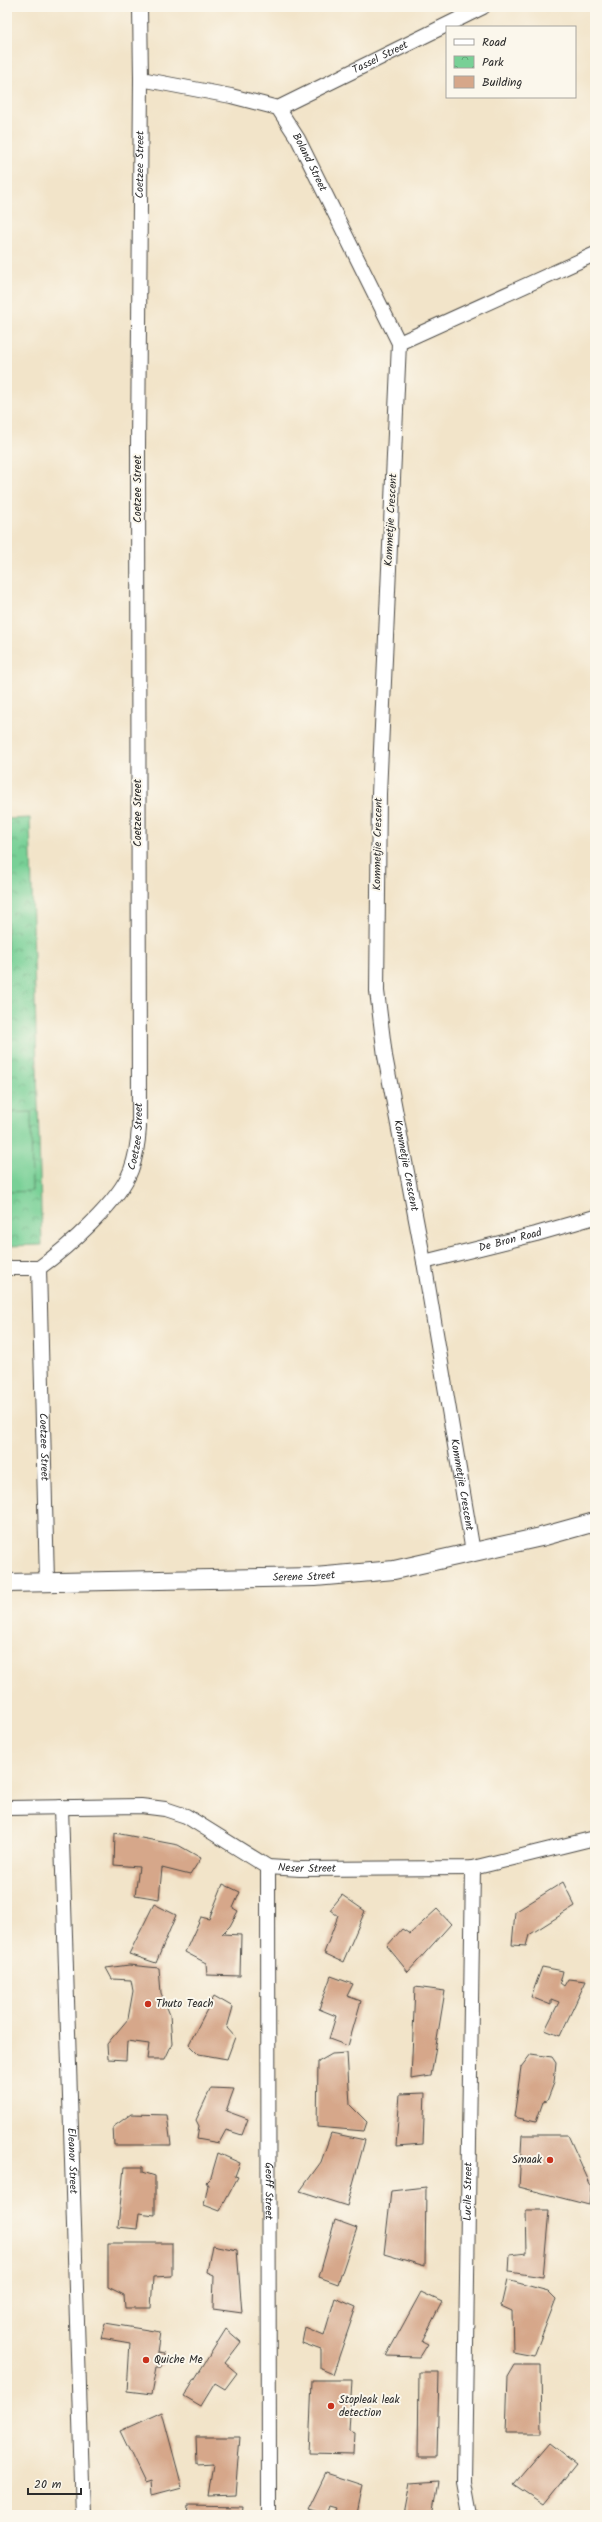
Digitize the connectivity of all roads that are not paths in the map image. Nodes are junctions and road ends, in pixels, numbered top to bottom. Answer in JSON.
{"nodes":[{"id":1,"x":140,"y":7,"type":"edge"},
{"id":2,"x":483,"y":7,"type":"edge"},
{"id":3,"x":141,"y":79,"type":"junction"},
{"id":4,"x":278,"y":108,"type":"junction"},
{"id":5,"x":595,"y":254,"type":"edge"},
{"id":6,"x":399,"y":343,"type":"junction"},
{"id":7,"x":595,"y":1217,"type":"edge"},
{"id":8,"x":424,"y":1262,"type":"junction"},
{"id":9,"x":7,"y":1268,"type":"edge"},
{"id":10,"x":39,"y":1268,"type":"junction"},
{"id":11,"x":595,"y":1522,"type":"edge"},
{"id":12,"x":473,"y":1552,"type":"junction"},
{"id":13,"x":47,"y":1581,"type":"junction"},
{"id":14,"x":7,"y":1583,"type":"edge"},
{"id":15,"x":61,"y":1807,"type":"junction"},
{"id":16,"x":7,"y":1808,"type":"edge"},
{"id":17,"x":595,"y":1838,"type":"edge"},
{"id":18,"x":268,"y":1867,"type":"junction"},
{"id":19,"x":473,"y":1868,"type":"junction"},
{"id":20,"x":83,"y":2515,"type":"edge"},
{"id":21,"x":269,"y":2515,"type":"edge"},
{"id":22,"x":470,"y":2515,"type":"edge"}],
"edges":[{"from":1,"to":3,"type":"street","name":"Coetzee Street"},
{"from":2,"to":4,"type":"street","name":"Tassel Street"},
{"from":3,"to":4,"type":"street"},
{"from":3,"to":10,"type":"street","name":"Coetzee Street"},
{"from":4,"to":6,"type":"street","name":"Boland Street"},
{"from":5,"to":6,"type":"street"},
{"from":6,"to":8,"type":"street","name":"Kommetjie Crescent"},
{"from":7,"to":8,"type":"street","name":"De Bron Road"},
{"from":8,"to":12,"type":"street","name":"Kommetjie Crescent"},
{"from":9,"to":10,"type":"street"},
{"from":10,"to":13,"type":"street","name":"Coetzee Street"},
{"from":11,"to":12,"type":"street","name":"Serene Street"},
{"from":12,"to":13,"type":"street","name":"Serene Street"},
{"from":13,"to":14,"type":"street","name":"Serene Street"},
{"from":15,"to":16,"type":"street","name":"Neser Street"},
{"from":15,"to":18,"type":"street","name":"Neser Street"},
{"from":15,"to":20,"type":"street","name":"Eleanor Street"},
{"from":17,"to":19,"type":"street","name":"Neser Street"},
{"from":18,"to":19,"type":"street","name":"Neser Street"},
{"from":18,"to":21,"type":"street","name":"Geoff Street"},
{"from":19,"to":22,"type":"street","name":"Lucile Street"}]}
